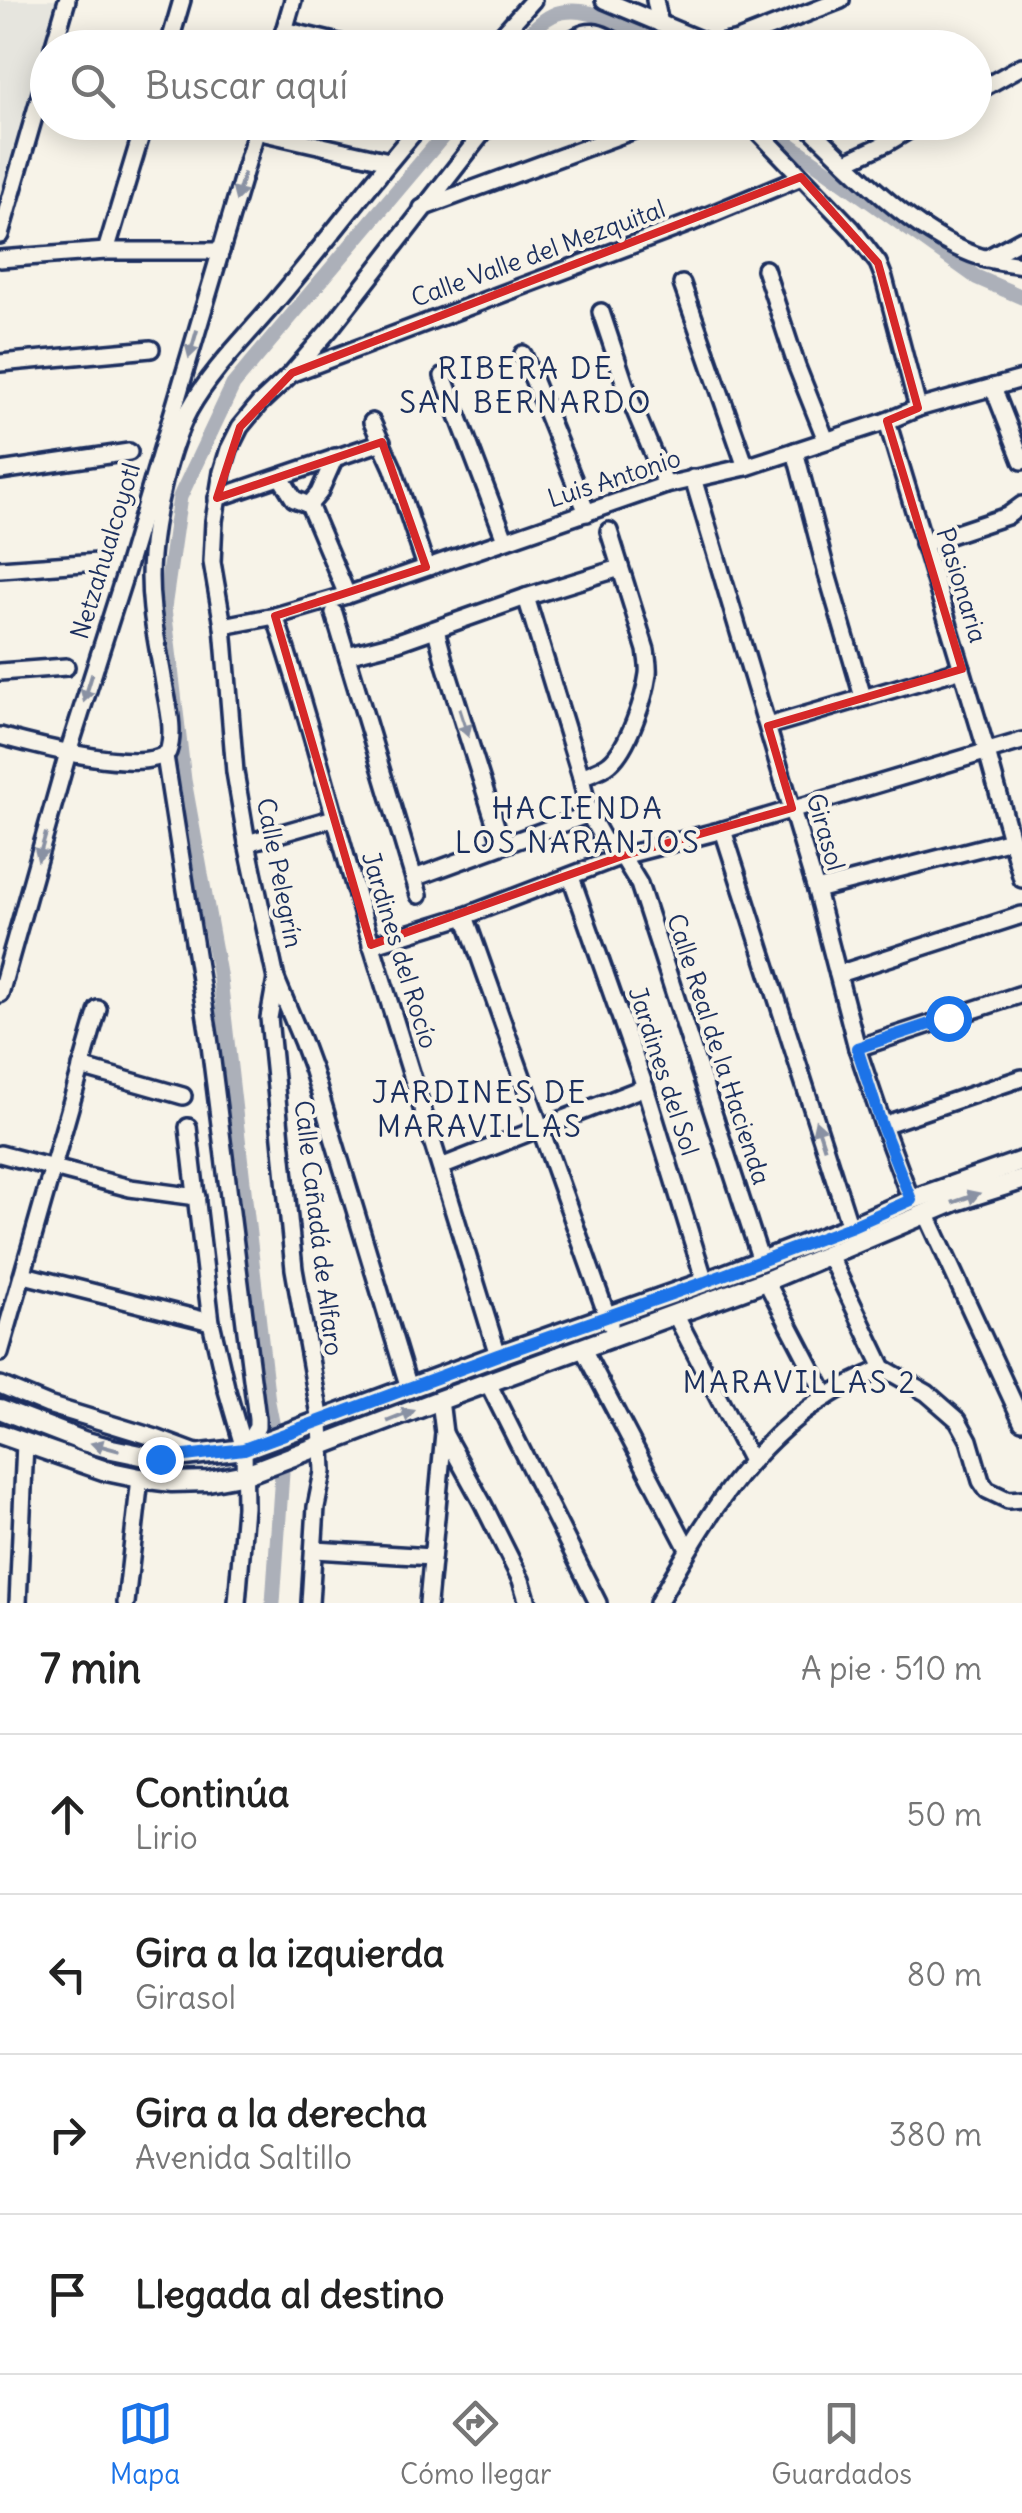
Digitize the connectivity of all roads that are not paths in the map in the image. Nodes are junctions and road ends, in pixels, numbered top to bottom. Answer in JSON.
{"nodes":[{"id":1,"x":67,"y":0,"type":"edge"},
{"id":2,"x":182,"y":0,"type":"edge"},
{"id":3,"x":293,"y":0,"type":"edge"},
{"id":4,"x":533,"y":0,"type":"edge"},
{"id":5,"x":604,"y":0,"type":"edge"},
{"id":6,"x":656,"y":0,"type":"edge"},
{"id":7,"x":841,"y":0,"type":"edge"},
{"id":8,"x":660,"y":24,"type":"junction"},
{"id":9,"x":59,"y":30,"type":"edge"},
{"id":10,"x":173,"y":30,"type":"edge"},
{"id":11,"x":284,"y":30,"type":"edge"},
{"id":12,"x":506,"y":30,"type":"edge"},
{"id":13,"x":674,"y":30,"type":"edge"},
{"id":14,"x":764,"y":30,"type":"edge"},
{"id":15,"x":1022,"y":66,"type":"edge"},
{"id":16,"x":992,"y":83,"type":"edge"},
{"id":17,"x":30,"y":131,"type":"edge"},
{"id":18,"x":140,"y":140,"type":"edge"},
{"id":19,"x":253,"y":140,"type":"edge"},
{"id":20,"x":307,"y":140,"type":"edge"},
{"id":21,"x":407,"y":140,"type":"edge"},
{"id":22,"x":477,"y":140,"type":"edge"},
{"id":23,"x":607,"y":140,"type":"edge"},
{"id":24,"x":767,"y":140,"type":"edge"},
{"id":25,"x":823,"y":140,"type":"edge"},
{"id":26,"x":891,"y":140,"type":"edge"},
{"id":27,"x":389,"y":161,"type":"junction"},
{"id":28,"x":846,"y":162,"type":"junction"},
{"id":29,"x":800,"y":176,"type":"junction"},
{"id":30,"x":422,"y":208,"type":"junction"},
{"id":31,"x":0,"y":235,"type":"edge"},
{"id":32,"x":1022,"y":239,"type":"edge"},
{"id":33,"x":221,"y":250,"type":"junction"},
{"id":34,"x":106,"y":251,"type":"junction"},
{"id":35,"x":0,"y":258,"type":"edge"},
{"id":36,"x":985,"y":259,"type":"junction"},
{"id":37,"x":1022,"y":266,"type":"edge"},
{"id":38,"x":766,"y":269,"type":"dead end"},
{"id":39,"x":682,"y":284,"type":"dead end"},
{"id":40,"x":601,"y":312,"type":"dead end"},
{"id":41,"x":151,"y":350,"type":"dead end"},
{"id":42,"x":523,"y":354,"type":"dead end"},
{"id":43,"x":0,"y":362,"type":"edge"},
{"id":44,"x":292,"y":373,"type":"junction"},
{"id":45,"x":443,"y":376,"type":"dead end"},
{"id":46,"x":1022,"y":379,"type":"edge"},
{"id":47,"x":993,"y":387,"type":"junction"},
{"id":48,"x":918,"y":408,"type":"junction"},
{"id":49,"x":372,"y":422,"type":"dead end"},
{"id":50,"x":887,"y":422,"type":"junction"},
{"id":51,"x":826,"y":440,"type":"junction"},
{"id":52,"x":382,"y":442,"type":"junction"},
{"id":53,"x":795,"y":451,"type":"junction"},
{"id":54,"x":129,"y":452,"type":"dead end"},
{"id":55,"x":335,"y":457,"type":"junction"},
{"id":56,"x":1022,"y":462,"type":"edge"},
{"id":57,"x":746,"y":467,"type":"junction"},
{"id":58,"x":0,"y":471,"type":"edge"},
{"id":59,"x":282,"y":478,"type":"junction"},
{"id":60,"x":693,"y":478,"type":"junction"},
{"id":61,"x":666,"y":485,"type":"junction"},
{"id":62,"x":217,"y":498,"type":"junction"},
{"id":63,"x":310,"y":505,"type":"junction"},
{"id":64,"x":1022,"y":505,"type":"edge"},
{"id":65,"x":587,"y":513,"type":"junction"},
{"id":66,"x":609,"y":531,"type":"dead end"},
{"id":67,"x":505,"y":539,"type":"junction"},
{"id":68,"x":924,"y":544,"type":"junction"},
{"id":69,"x":98,"y":562,"type":"dead end"},
{"id":70,"x":426,"y":567,"type":"junction"},
{"id":71,"x":620,"y":568,"type":"junction"},
{"id":72,"x":0,"y":569,"type":"edge"},
{"id":73,"x":347,"y":595,"type":"junction"},
{"id":74,"x":526,"y":597,"type":"junction"},
{"id":75,"x":334,"y":613,"type":"dead end"},
{"id":76,"x":275,"y":616,"type":"junction"},
{"id":77,"x":223,"y":626,"type":"junction"},
{"id":78,"x":436,"y":630,"type":"junction"},
{"id":79,"x":347,"y":655,"type":"junction"},
{"id":80,"x":66,"y":667,"type":"dead end"},
{"id":81,"x":962,"y":670,"type":"junction"},
{"id":82,"x":0,"y":672,"type":"edge"},
{"id":83,"x":863,"y":697,"type":"junction"},
{"id":84,"x":768,"y":726,"type":"junction"},
{"id":85,"x":0,"y":736,"type":"edge"},
{"id":86,"x":1022,"y":740,"type":"edge"},
{"id":87,"x":987,"y":752,"type":"junction"},
{"id":88,"x":68,"y":754,"type":"junction"},
{"id":89,"x":164,"y":756,"type":"junction"},
{"id":90,"x":580,"y":777,"type":"junction"},
{"id":91,"x":792,"y":808,"type":"junction"},
{"id":92,"x":589,"y":814,"type":"junction"},
{"id":93,"x":334,"y":818,"type":"junction"},
{"id":94,"x":723,"y":830,"type":"junction"},
{"id":95,"x":1012,"y":840,"type":"junction"},
{"id":96,"x":247,"y":842,"type":"junction"},
{"id":97,"x":502,"y":845,"type":"junction"},
{"id":98,"x":622,"y":856,"type":"junction"},
{"id":99,"x":571,"y":876,"type":"junction"},
{"id":100,"x":414,"y":878,"type":"junction"},
{"id":101,"x":1022,"y":879,"type":"edge"},
{"id":102,"x":816,"y":890,"type":"junction"},
{"id":103,"x":419,"y":895,"type":"dead end"},
{"id":104,"x":1022,"y":915,"type":"edge"},
{"id":105,"x":465,"y":916,"type":"junction"},
{"id":106,"x":371,"y":945,"type":"junction"},
{"id":107,"x":838,"y":974,"type":"junction"},
{"id":108,"x":276,"y":978,"type":"junction"},
{"id":109,"x":0,"y":994,"type":"edge"},
{"id":110,"x":1022,"y":994,"type":"edge"},
{"id":111,"x":98,"y":1009,"type":"dead end"},
{"id":112,"x":857,"y":1048,"type":"junction"},
{"id":113,"x":81,"y":1067,"type":"junction"},
{"id":114,"x":1022,"y":1078,"type":"edge"},
{"id":115,"x":644,"y":1087,"type":"junction"},
{"id":116,"x":183,"y":1096,"type":"dead end"},
{"id":117,"x":882,"y":1126,"type":"junction"},
{"id":118,"x":188,"y":1128,"type":"dead end"},
{"id":119,"x":540,"y":1128,"type":"junction"},
{"id":120,"x":0,"y":1154,"type":"edge"},
{"id":121,"x":1022,"y":1160,"type":"edge"},
{"id":122,"x":441,"y":1166,"type":"junction"},
{"id":123,"x":53,"y":1168,"type":"junction"},
{"id":124,"x":1022,"y":1180,"type":"edge"},
{"id":125,"x":196,"y":1197,"type":"junction"},
{"id":126,"x":911,"y":1200,"type":"junction"},
{"id":127,"x":926,"y":1213,"type":"junction"},
{"id":128,"x":850,"y":1227,"type":"junction"},
{"id":129,"x":829,"y":1255,"type":"junction"},
{"id":130,"x":761,"y":1261,"type":"junction"},
{"id":131,"x":24,"y":1275,"type":"junction"},
{"id":132,"x":705,"y":1282,"type":"junction"},
{"id":133,"x":766,"y":1282,"type":"junction"},
{"id":134,"x":675,"y":1314,"type":"junction"},
{"id":135,"x":608,"y":1318,"type":"junction"},
{"id":136,"x":211,"y":1322,"type":"junction"},
{"id":137,"x":616,"y":1337,"type":"junction"},
{"id":138,"x":583,"y":1349,"type":"junction"},
{"id":139,"x":0,"y":1353,"type":"edge"},
{"id":140,"x":498,"y":1355,"type":"junction"},
{"id":141,"x":883,"y":1368,"type":"junction"},
{"id":142,"x":488,"y":1384,"type":"junction"},
{"id":143,"x":0,"y":1385,"type":"edge"},
{"id":144,"x":409,"y":1388,"type":"junction"},
{"id":145,"x":826,"y":1396,"type":"junction"},
{"id":146,"x":440,"y":1400,"type":"junction"},
{"id":147,"x":0,"y":1408,"type":"edge"},
{"id":148,"x":1022,"y":1421,"type":"edge"},
{"id":149,"x":316,"y":1423,"type":"junction"},
{"id":150,"x":444,"y":1433,"type":"junction"},
{"id":151,"x":0,"y":1434,"type":"edge"},
{"id":152,"x":25,"y":1443,"type":"junction"},
{"id":153,"x":316,"y":1448,"type":"junction"},
{"id":154,"x":244,"y":1449,"type":"junction"},
{"id":155,"x":203,"y":1455,"type":"junction"},
{"id":156,"x":752,"y":1461,"type":"junction"},
{"id":157,"x":246,"y":1474,"type":"junction"},
{"id":158,"x":140,"y":1478,"type":"junction"},
{"id":159,"x":1022,"y":1499,"type":"edge"},
{"id":160,"x":688,"y":1549,"type":"junction"},
{"id":161,"x":315,"y":1550,"type":"junction"},
{"id":162,"x":432,"y":1557,"type":"junction"},
{"id":163,"x":18,"y":1603,"type":"edge"},
{"id":164,"x":126,"y":1603,"type":"edge"},
{"id":165,"x":237,"y":1603,"type":"edge"},
{"id":166,"x":310,"y":1603,"type":"edge"},
{"id":167,"x":428,"y":1603,"type":"edge"},
{"id":168,"x":528,"y":1603,"type":"edge"},
{"id":169,"x":598,"y":1603,"type":"edge"},
{"id":170,"x":658,"y":1603,"type":"edge"}],
"edges":[{"from":1,"to":9,"type":"street"},
{"from":2,"to":10,"type":"street"},
{"from":3,"to":11,"type":"street"},
{"from":4,"to":12,"type":"street"},
{"from":5,"to":8,"type":"street"},
{"from":6,"to":8,"type":"street"},
{"from":7,"to":14,"type":"street"},
{"from":8,"to":13,"type":"street"},
{"from":15,"to":16,"type":"street"},
{"from":17,"to":31,"type":"street"},
{"from":18,"to":34,"type":"street"},
{"from":19,"to":33,"type":"street","name":"Netzahualcoyotl","one_way":true},
{"from":20,"to":27,"type":"street"},
{"from":21,"to":27,"type":"street"},
{"from":22,"to":30,"type":"street","name":"Calle Pelegrín"},
{"from":23,"to":30,"type":"street"},
{"from":24,"to":29,"type":"street"},
{"from":25,"to":28,"type":"street"},
{"from":26,"to":28,"type":"street"},
{"from":27,"to":89,"type":"street"},
{"from":28,"to":36,"type":"street"},
{"from":29,"to":44,"type":"street","name":"Calle Valle del Mezquital"},
{"from":29,"to":48,"type":"street"},
{"from":30,"to":44,"type":"street","name":"Calle Pelegrín"},
{"from":32,"to":36,"type":"street"},
{"from":33,"to":34,"type":"street"},
{"from":33,"to":88,"type":"street","name":"Netzahualcoyotl","one_way":true},
{"from":34,"to":35,"type":"street"},
{"from":36,"to":37,"type":"street"},
{"from":38,"to":51,"type":"street"},
{"from":39,"to":57,"type":"street"},
{"from":40,"to":61,"type":"street"},
{"from":41,"to":43,"type":"street"},
{"from":42,"to":65,"type":"street"},
{"from":44,"to":62,"type":"street","name":"Calle Pelegrín"},
{"from":45,"to":67,"type":"street"},
{"from":46,"to":47,"type":"street","name":"Luis Antonio"},
{"from":47,"to":48,"type":"street","name":"Luis Antonio"},
{"from":47,"to":56,"type":"street"},
{"from":48,"to":50,"type":"street","name":"Luis Antonio"},
{"from":49,"to":52,"type":"street"},
{"from":50,"to":51,"type":"street","name":"Luis Antonio"},
{"from":50,"to":68,"type":"street","name":"Pasionaria"},
{"from":51,"to":53,"type":"street","name":"Luis Antonio"},
{"from":52,"to":55,"type":"street"},
{"from":52,"to":70,"type":"street"},
{"from":53,"to":57,"type":"street","name":"Luis Antonio"},
{"from":53,"to":83,"type":"street"},
{"from":54,"to":58,"type":"street"},
{"from":55,"to":59,"type":"street"},
{"from":55,"to":63,"type":"street"},
{"from":57,"to":60,"type":"street","name":"Luis Antonio"},
{"from":59,"to":62,"type":"street"},
{"from":59,"to":63,"type":"street"},
{"from":60,"to":61,"type":"street","name":"Luis Antonio"},
{"from":60,"to":84,"type":"street","name":"Girasol"},
{"from":61,"to":65,"type":"street","name":"Luis Antonio"},
{"from":62,"to":77,"type":"street","name":"Calle Pelegrín"},
{"from":63,"to":73,"type":"street"},
{"from":64,"to":68,"type":"street"},
{"from":65,"to":67,"type":"street","name":"Luis Antonio"},
{"from":66,"to":71,"type":"street"},
{"from":67,"to":70,"type":"street","name":"Luis Antonio"},
{"from":68,"to":81,"type":"street","name":"Pasionaria"},
{"from":69,"to":72,"type":"street"},
{"from":70,"to":73,"type":"street","name":"Luis Antonio"},
{"from":71,"to":74,"type":"street"},
{"from":71,"to":90,"type":"street"},
{"from":73,"to":76,"type":"street","name":"Luis Antonio"},
{"from":74,"to":78,"type":"street"},
{"from":74,"to":90,"type":"street"},
{"from":75,"to":79,"type":"street"},
{"from":76,"to":77,"type":"street","name":"Luis Antonio"},
{"from":76,"to":93,"type":"street","name":"Jardines del Rocío"},
{"from":77,"to":96,"type":"street","name":"Calle Pelegrín"},
{"from":78,"to":79,"type":"street"},
{"from":78,"to":97,"type":"street","one_way":true},
{"from":79,"to":100,"type":"street"},
{"from":80,"to":82,"type":"street"},
{"from":81,"to":83,"type":"street"},
{"from":81,"to":87,"type":"street","name":"Pasionaria"},
{"from":83,"to":84,"type":"street"},
{"from":84,"to":91,"type":"street","name":"Girasol"},
{"from":85,"to":88,"type":"street"},
{"from":86,"to":87,"type":"street"},
{"from":87,"to":91,"type":"street"},
{"from":87,"to":95,"type":"street","name":"Pasionaria"},
{"from":88,"to":89,"type":"street"},
{"from":88,"to":109,"type":"street","name":"Netzahualcoyotl","one_way":true},
{"from":89,"to":154,"type":"street"},
{"from":90,"to":92,"type":"street"},
{"from":91,"to":94,"type":"street"},
{"from":91,"to":102,"type":"street","name":"Girasol"},
{"from":92,"to":97,"type":"street"},
{"from":92,"to":98,"type":"street","name":"Calle Real de la Hacienda"},
{"from":93,"to":96,"type":"street"},
{"from":93,"to":106,"type":"street","name":"Jardines del Rocío"},
{"from":94,"to":98,"type":"street"},
{"from":128,"to":94,"type":"street","one_way":true},
{"from":95,"to":101,"type":"street","name":"Pasionaria"},
{"from":95,"to":102,"type":"street"},
{"from":96,"to":108,"type":"street","name":"Calle Pelegrín"},
{"from":97,"to":100,"type":"street"},
{"from":98,"to":99,"type":"street"},
{"from":98,"to":130,"type":"street","name":"Calle Real de la Hacienda"},
{"from":99,"to":105,"type":"street"},
{"from":99,"to":115,"type":"street","name":"Jardines del Sol"},
{"from":100,"to":103,"type":"street"},
{"from":102,"to":107,"type":"street","name":"Girasol"},
{"from":104,"to":107,"type":"street"},
{"from":105,"to":106,"type":"street"},
{"from":105,"to":119,"type":"street"},
{"from":106,"to":122,"type":"street","name":"Jardines del Rocío"},
{"from":107,"to":112,"type":"street","name":"Girasol"},
{"from":108,"to":144,"type":"street","name":"Calle Pelegrín"},
{"from":108,"to":149,"type":"street","name":"Calle Cañadá de Alfaro"},
{"from":110,"to":112,"type":"street"},
{"from":111,"to":113,"type":"street"},
{"from":112,"to":117,"type":"street","name":"Girasol"},
{"from":113,"to":116,"type":"street"},
{"from":113,"to":123,"type":"street"},
{"from":114,"to":117,"type":"street"},
{"from":115,"to":119,"type":"street"},
{"from":115,"to":132,"type":"street","name":"Jardines del Sol"},
{"from":117,"to":126,"type":"street","name":"Girasol"},
{"from":118,"to":125,"type":"street"},
{"from":119,"to":122,"type":"street"},
{"from":119,"to":135,"type":"street"},
{"from":120,"to":123,"type":"street"},
{"from":121,"to":126,"type":"street"},
{"from":122,"to":140,"type":"street","name":"Jardines del Rocío"},
{"from":123,"to":125,"type":"street"},
{"from":123,"to":131,"type":"street"},
{"from":127,"to":124,"type":"street","one_way":true},
{"from":125,"to":136,"type":"street"},
{"from":126,"to":128,"type":"street"},
{"from":127,"to":129,"type":"street"},
{"from":127,"to":148,"type":"street"},
{"from":128,"to":130,"type":"street"},
{"from":129,"to":133,"type":"street"},
{"from":129,"to":141,"type":"street"},
{"from":130,"to":132,"type":"street"},
{"from":131,"to":136,"type":"street"},
{"from":131,"to":139,"type":"street"},
{"from":132,"to":135,"type":"street"},
{"from":133,"to":134,"type":"street"},
{"from":133,"to":145,"type":"street"},
{"from":134,"to":137,"type":"street"},
{"from":134,"to":156,"type":"street"},
{"from":135,"to":137,"type":"street"},
{"from":135,"to":140,"type":"street"},
{"from":136,"to":154,"type":"street"},
{"from":137,"to":138,"type":"street"},
{"from":138,"to":142,"type":"street"},
{"from":138,"to":160,"type":"street"},
{"from":140,"to":144,"type":"street"},
{"from":141,"to":145,"type":"street"},
{"from":141,"to":159,"type":"street"},
{"from":142,"to":146,"type":"street"},
{"from":142,"to":169,"type":"street"},
{"from":143,"to":155,"type":"street"},
{"from":144,"to":149,"type":"street"},
{"from":145,"to":156,"type":"street"},
{"from":146,"to":150,"type":"street"},
{"from":153,"to":146,"type":"street","one_way":true},
{"from":155,"to":147,"type":"street","one_way":true},
{"from":149,"to":153,"type":"street","name":"Calle Cañadá de Alfaro"},
{"from":149,"to":154,"type":"street"},
{"from":150,"to":162,"type":"street"},
{"from":150,"to":168,"type":"street"},
{"from":151,"to":152,"type":"street"},
{"from":152,"to":158,"type":"street"},
{"from":152,"to":163,"type":"street"},
{"from":153,"to":157,"type":"street"},
{"from":153,"to":161,"type":"street","name":"Calle Cañadá de Alfaro"},
{"from":154,"to":155,"type":"street"},
{"from":154,"to":157,"type":"street"},
{"from":156,"to":160,"type":"street"},
{"from":157,"to":158,"type":"street"},
{"from":157,"to":165,"type":"street"},
{"from":158,"to":164,"type":"street"},
{"from":160,"to":170,"type":"street"},
{"from":161,"to":162,"type":"street"},
{"from":161,"to":166,"type":"street","name":"Calle Cañadá de Alfaro"},
{"from":162,"to":167,"type":"street"}]}
